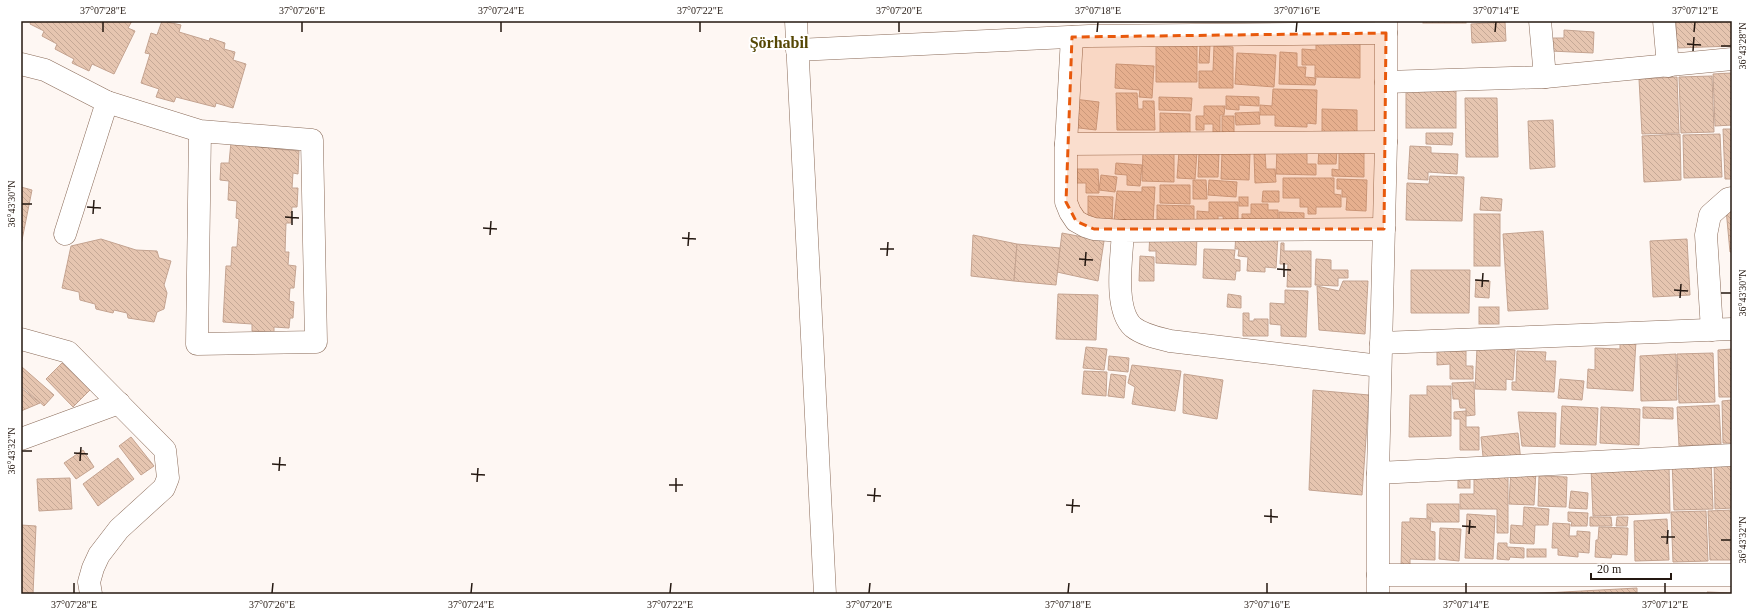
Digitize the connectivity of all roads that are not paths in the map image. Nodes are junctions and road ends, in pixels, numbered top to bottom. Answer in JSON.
{"nodes":[{"id":1,"x":796,"y":21,"type":"edge"},
{"id":2,"x":1540,"y":21,"type":"edge"},
{"id":3,"x":1664,"y":21,"type":"edge"},
{"id":4,"x":1386,"y":27,"type":"edge"},
{"id":5,"x":1180,"y":28,"type":"edge"},
{"id":6,"x":1072,"y":37,"type":"junction"},
{"id":7,"x":797,"y":50,"type":"junction"},
{"id":8,"x":1732,"y":59,"type":"edge"},
{"id":9,"x":21,"y":64,"type":"edge"},
{"id":10,"x":1668,"y":66,"type":"junction"},
{"id":11,"x":1545,"y":77,"type":"junction"},
{"id":12,"x":1386,"y":82,"type":"junction"},
{"id":13,"x":107,"y":102,"type":"junction"},
{"id":14,"x":200,"y":131,"type":"junction"},
{"id":15,"x":1386,"y":142,"type":"junction"},
{"id":16,"x":1066,"y":144,"type":"junction"},
{"id":17,"x":1732,"y":198,"type":"edge"},
{"id":18,"x":1384,"y":229,"type":"junction"},
{"id":19,"x":1123,"y":231,"type":"junction"},
{"id":20,"x":65,"y":234,"type":"dead end"},
{"id":21,"x":1722,"y":330,"type":"edge"},
{"id":22,"x":21,"y":339,"type":"edge"},
{"id":23,"x":1381,"y":343,"type":"junction"},
{"id":24,"x":1380,"y":366,"type":"junction"},
{"id":25,"x":119,"y":403,"type":"junction"},
{"id":26,"x":21,"y":439,"type":"edge"},
{"id":27,"x":1732,"y":455,"type":"edge"},
{"id":28,"x":1378,"y":473,"type":"junction"},
{"id":29,"x":1732,"y":575,"type":"edge"},
{"id":30,"x":1378,"y":585,"type":"edge"},
{"id":31,"x":92,"y":594,"type":"edge"},
{"id":32,"x":825,"y":594,"type":"edge"}],
"edges":[{"from":1,"to":7,"type":"street"},
{"from":2,"to":11,"type":"street"},
{"from":3,"to":10,"type":"street"},
{"from":4,"to":5,"type":"street"},
{"from":4,"to":12,"type":"street"},
{"from":5,"to":6,"type":"street"},
{"from":6,"to":7,"type":"street"},
{"from":6,"to":16,"type":"street"},
{"from":7,"to":32,"type":"street"},
{"from":8,"to":10,"type":"street"},
{"from":9,"to":13,"type":"street"},
{"from":10,"to":11,"type":"street"},
{"from":11,"to":12,"type":"street"},
{"from":12,"to":15,"type":"street"},
{"from":13,"to":14,"type":"street"},
{"from":13,"to":20,"type":"street"},
{"from":14,"to":14,"type":"street"},
{"from":15,"to":16,"type":"street"},
{"from":15,"to":18,"type":"street"},
{"from":16,"to":19,"type":"street"},
{"from":17,"to":21,"type":"street"},
{"from":18,"to":19,"type":"street"},
{"from":18,"to":23,"type":"street"},
{"from":19,"to":24,"type":"street"},
{"from":21,"to":23,"type":"street"},
{"from":22,"to":25,"type":"street"},
{"from":23,"to":24,"type":"street"},
{"from":24,"to":28,"type":"street"},
{"from":25,"to":26,"type":"street"},
{"from":25,"to":31,"type":"street"},
{"from":27,"to":28,"type":"street"},
{"from":28,"to":30,"type":"street"},
{"from":29,"to":30,"type":"street"}]}
